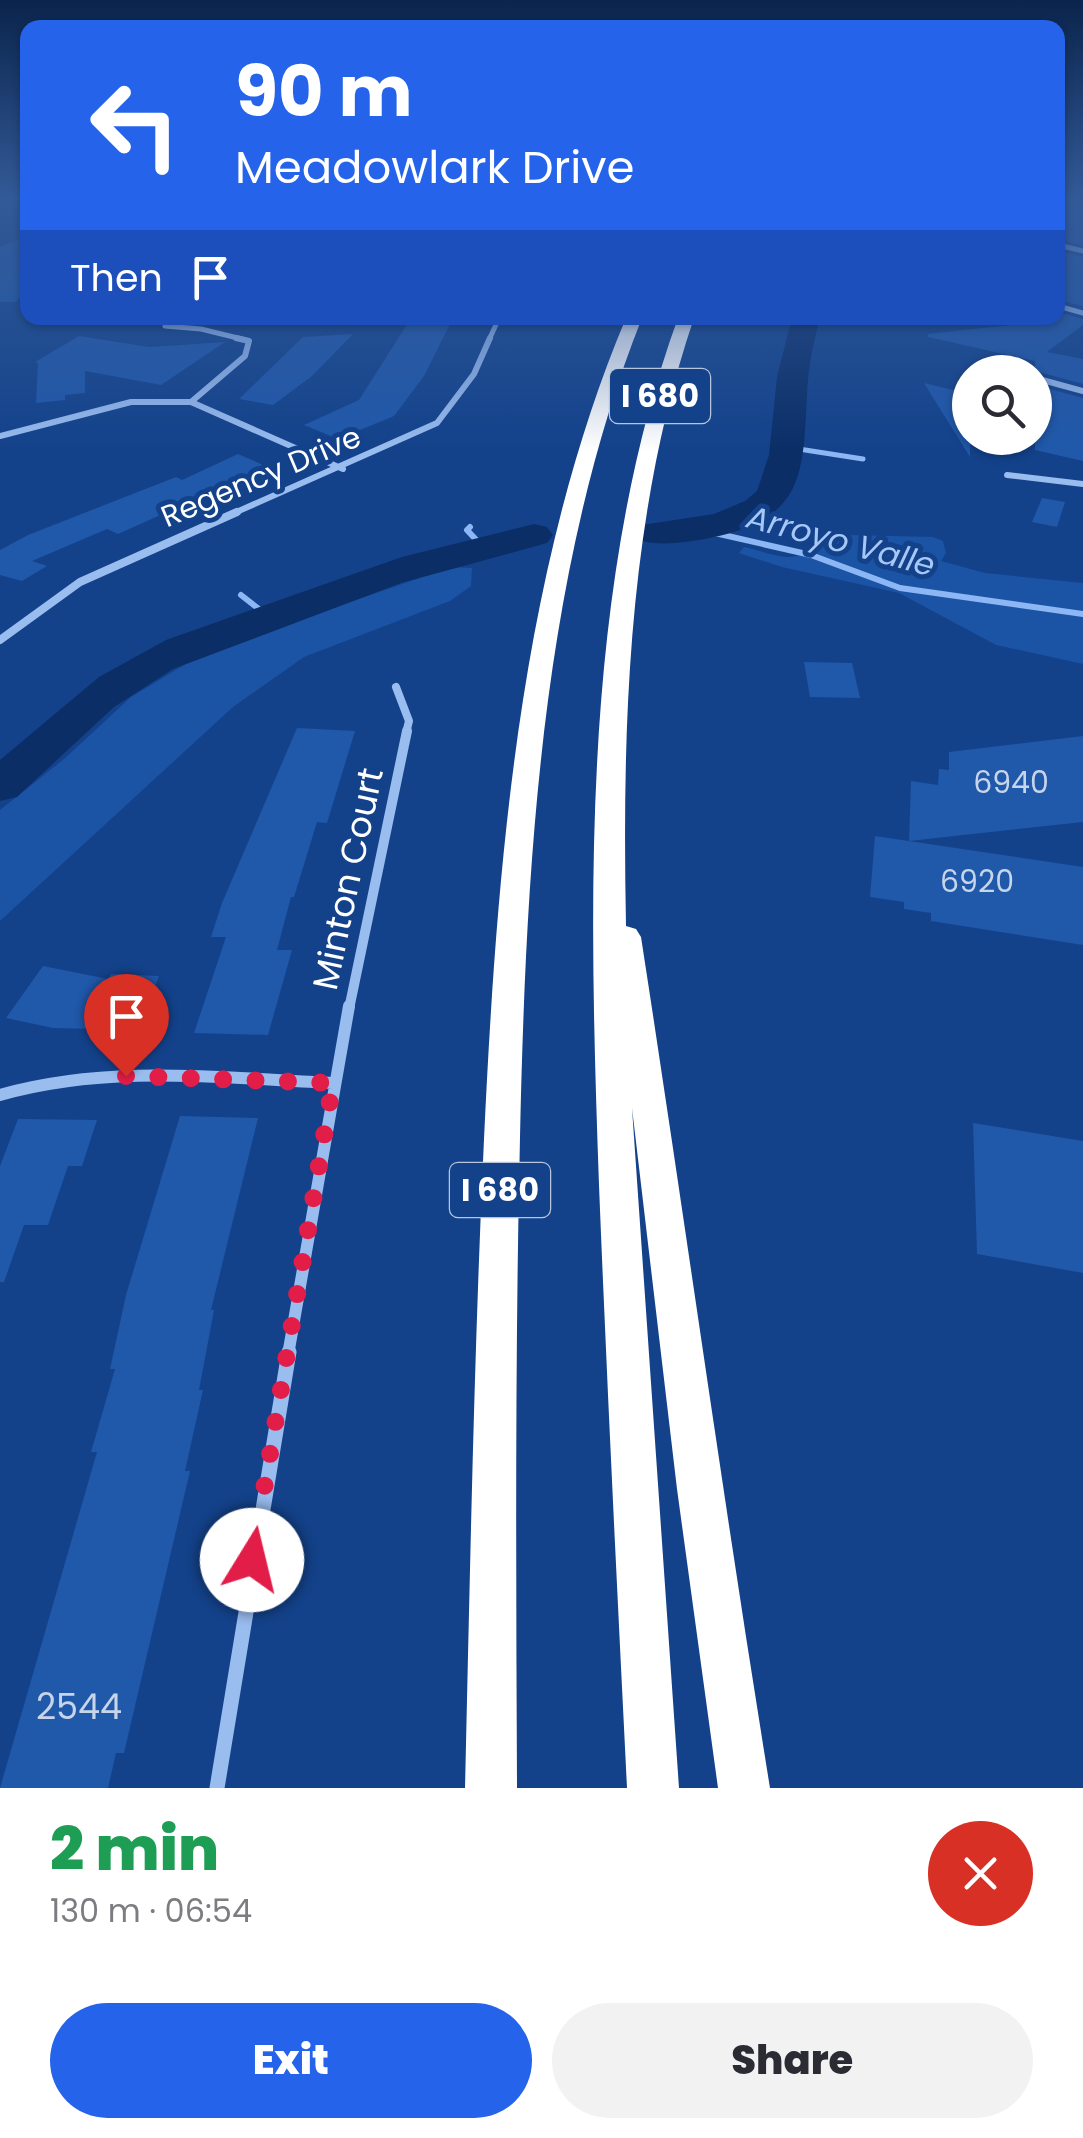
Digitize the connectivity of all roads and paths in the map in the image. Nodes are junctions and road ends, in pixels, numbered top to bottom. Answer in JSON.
{"nodes":[{"id":1,"x":496,"y":325,"type":"edge"},
{"id":2,"x":631,"y":325,"type":"edge"},
{"id":3,"x":684,"y":325,"type":"edge"},
{"id":4,"x":165,"y":326,"type":"dead end"},
{"id":5,"x":1052,"y":383,"type":"edge"},
{"id":6,"x":1083,"y":391,"type":"edge"},
{"id":7,"x":191,"y":402,"type":"junction"},
{"id":8,"x":0,"y":436,"type":"edge"},
{"id":9,"x":343,"y":468,"type":"junction"},
{"id":10,"x":1007,"y":476,"type":"dead end"},
{"id":11,"x":1083,"y":484,"type":"edge"},
{"id":12,"x":0,"y":640,"type":"edge"},
{"id":13,"x":396,"y":687,"type":"dead end"},
{"id":14,"x":609,"y":825,"type":"junction"},
{"id":15,"x":333,"y":1083,"type":"junction"},
{"id":16,"x":0,"y":1095,"type":"edge"},
{"id":17,"x":216,"y":1788,"type":"edge"},
{"id":18,"x":491,"y":1788,"type":"edge"},
{"id":19,"x":652,"y":1788,"type":"edge"},
{"id":20,"x":744,"y":1788,"type":"edge"}],
"edges":[{"from":1,"to":9,"type":"street","name":"Regency Drive"},
{"from":2,"to":18,"type":"highway","number":"I 680"},
{"from":3,"to":14,"type":"highway","number":"I 680"},
{"from":4,"to":7,"type":"street"},
{"from":5,"to":6,"type":"street"},
{"from":7,"to":8,"type":"street"},
{"from":7,"to":9,"type":"street"},
{"from":9,"to":12,"type":"street","name":"Regency Drive"},
{"from":10,"to":11,"type":"street"},
{"from":13,"to":15,"type":"street","name":"Minton Court"},
{"from":14,"to":19,"type":"highway","number":"I 680"},
{"from":14,"to":20,"type":"highway"},
{"from":15,"to":16,"type":"street"},
{"from":15,"to":17,"type":"street","name":"Minton Court"}]}
